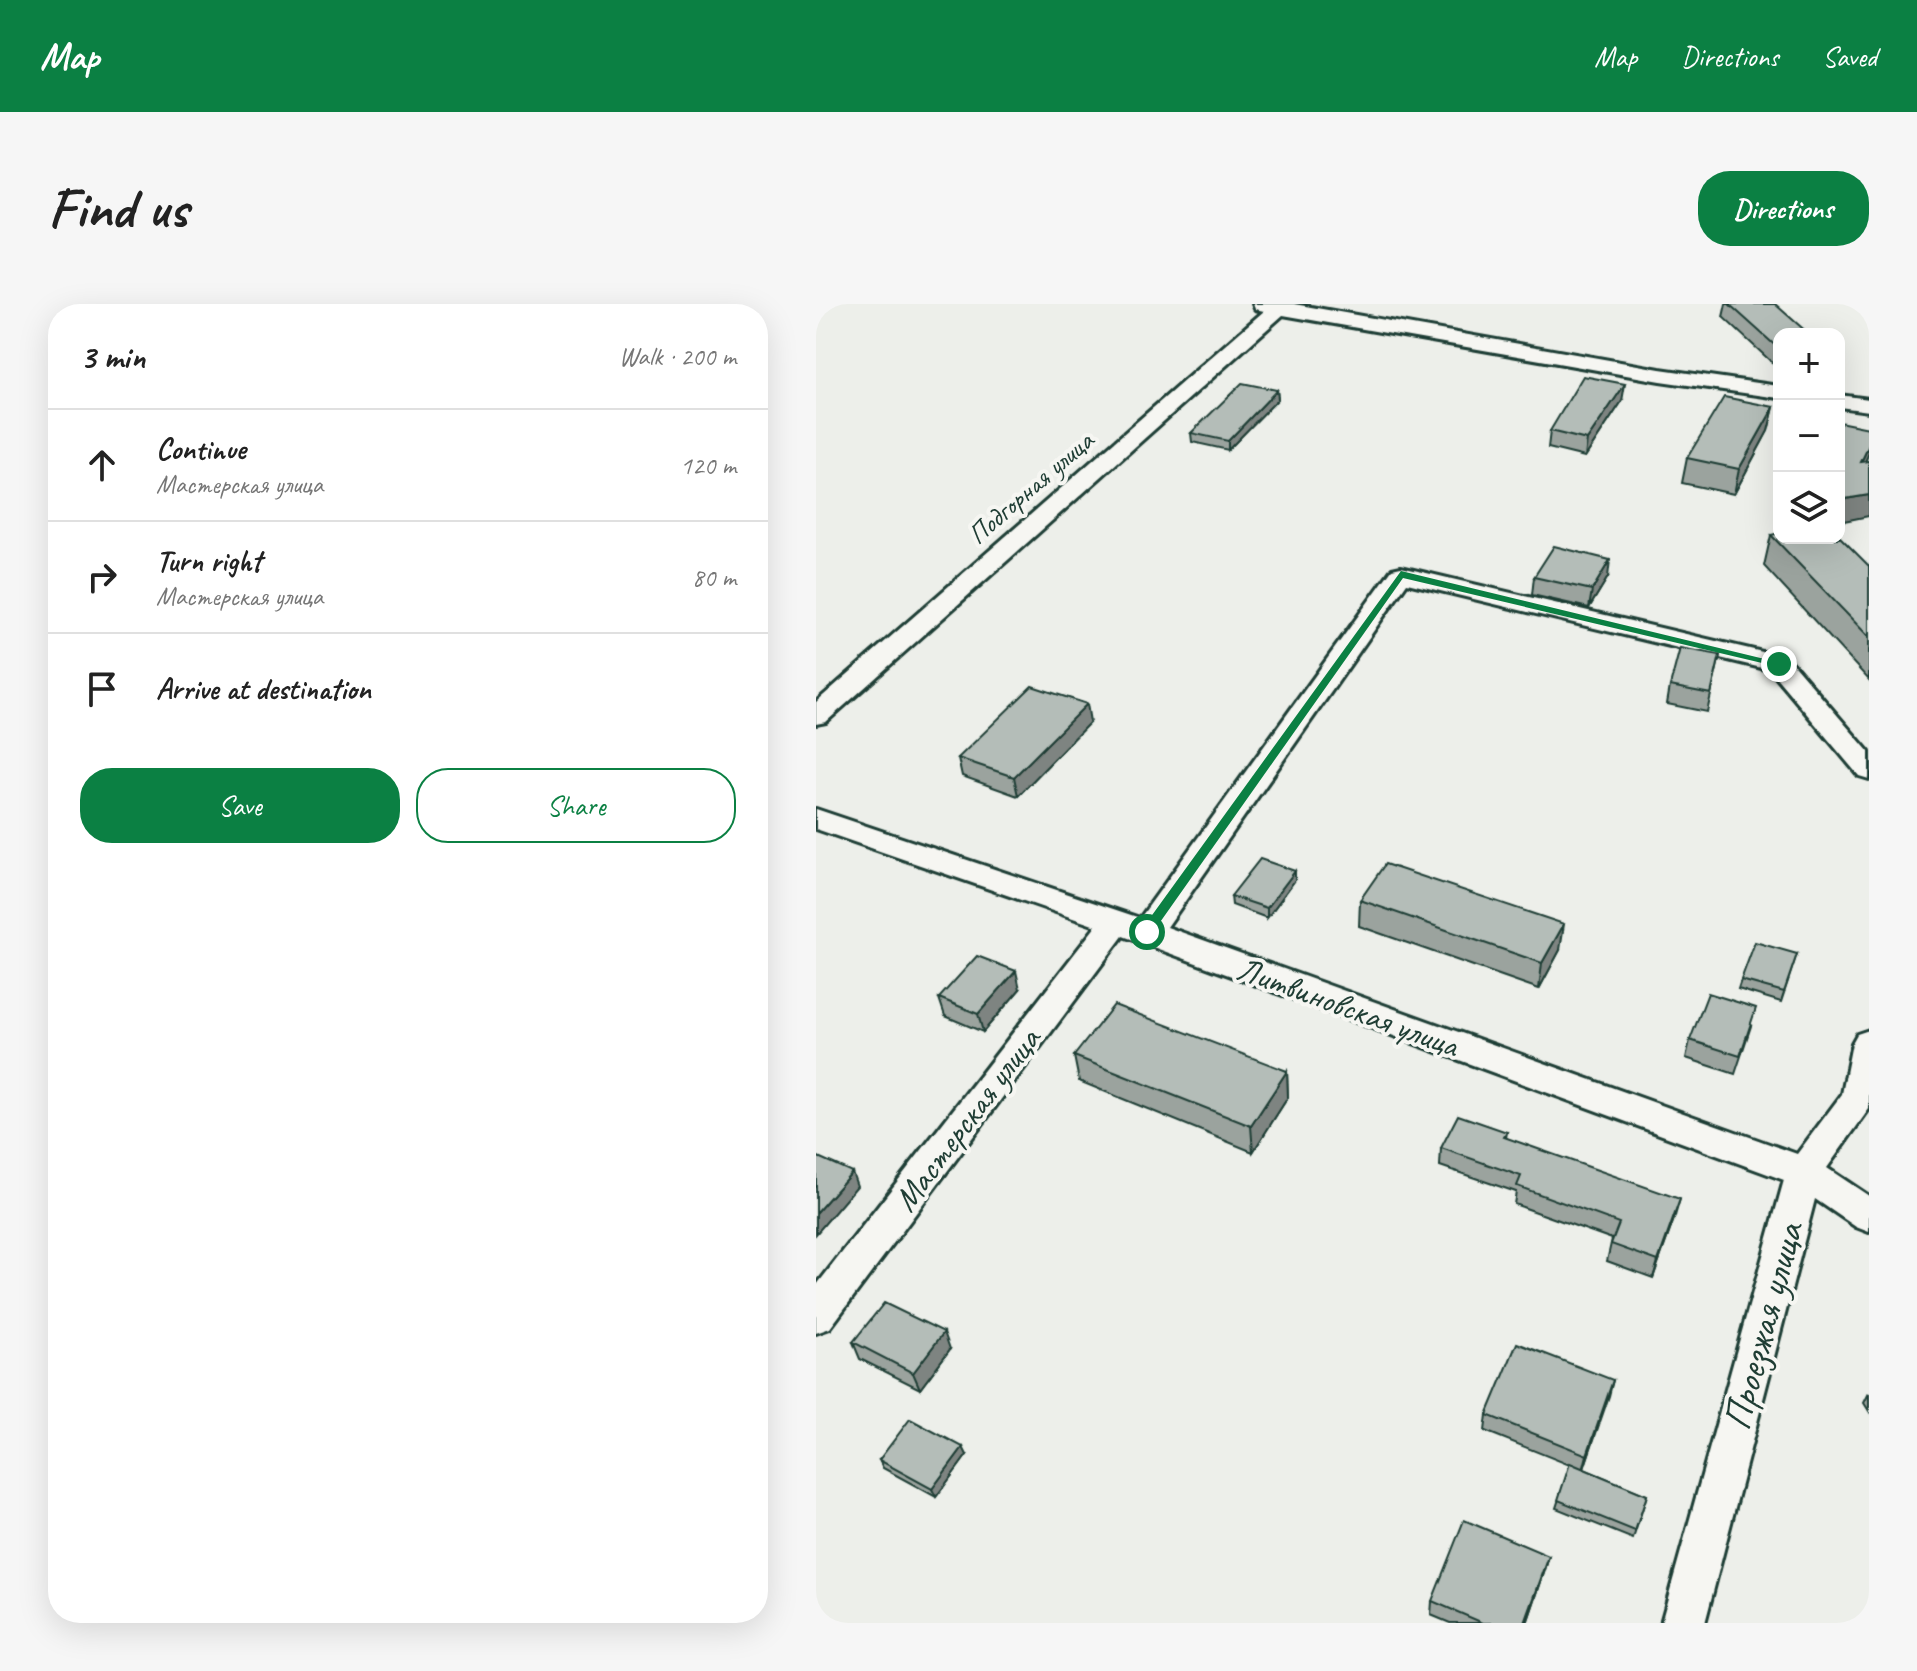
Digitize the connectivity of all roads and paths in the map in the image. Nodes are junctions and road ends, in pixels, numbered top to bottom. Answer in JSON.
{"nodes":[{"id":1,"x":1273,"y":305,"type":"edge"},
{"id":2,"x":1773,"y":391,"type":"edge"},
{"id":3,"x":1845,"y":402,"type":"edge"},
{"id":4,"x":1869,"y":405,"type":"edge"},
{"id":5,"x":816,"y":716,"type":"edge"},
{"id":6,"x":1869,"y":770,"type":"edge"},
{"id":7,"x":816,"y":819,"type":"edge"},
{"id":8,"x":1131,"y":927,"type":"junction"},
{"id":9,"x":1869,"y":1043,"type":"edge"},
{"id":10,"x":1804,"y":1172,"type":"junction"},
{"id":11,"x":1869,"y":1216,"type":"edge"},
{"id":12,"x":816,"y":1316,"type":"edge"},
{"id":13,"x":1683,"y":1623,"type":"edge"}],
"edges":[{"from":1,"to":2,"type":"street"},
{"from":1,"to":5,"type":"street","name":"Подгорная улица"},
{"from":3,"to":4,"type":"street"},
{"from":6,"to":8,"type":"street","name":"Мастерская улица"},
{"from":7,"to":8,"type":"street","name":"Литвиновская улица"},
{"from":8,"to":10,"type":"street","name":"Литвиновская улица"},
{"from":8,"to":12,"type":"street","name":"Мастерская улица"},
{"from":9,"to":10,"type":"street","name":"Проезжая улица"},
{"from":10,"to":11,"type":"street","name":"Литвиновская улица"},
{"from":10,"to":13,"type":"street","name":"Проезжая улица"}]}
